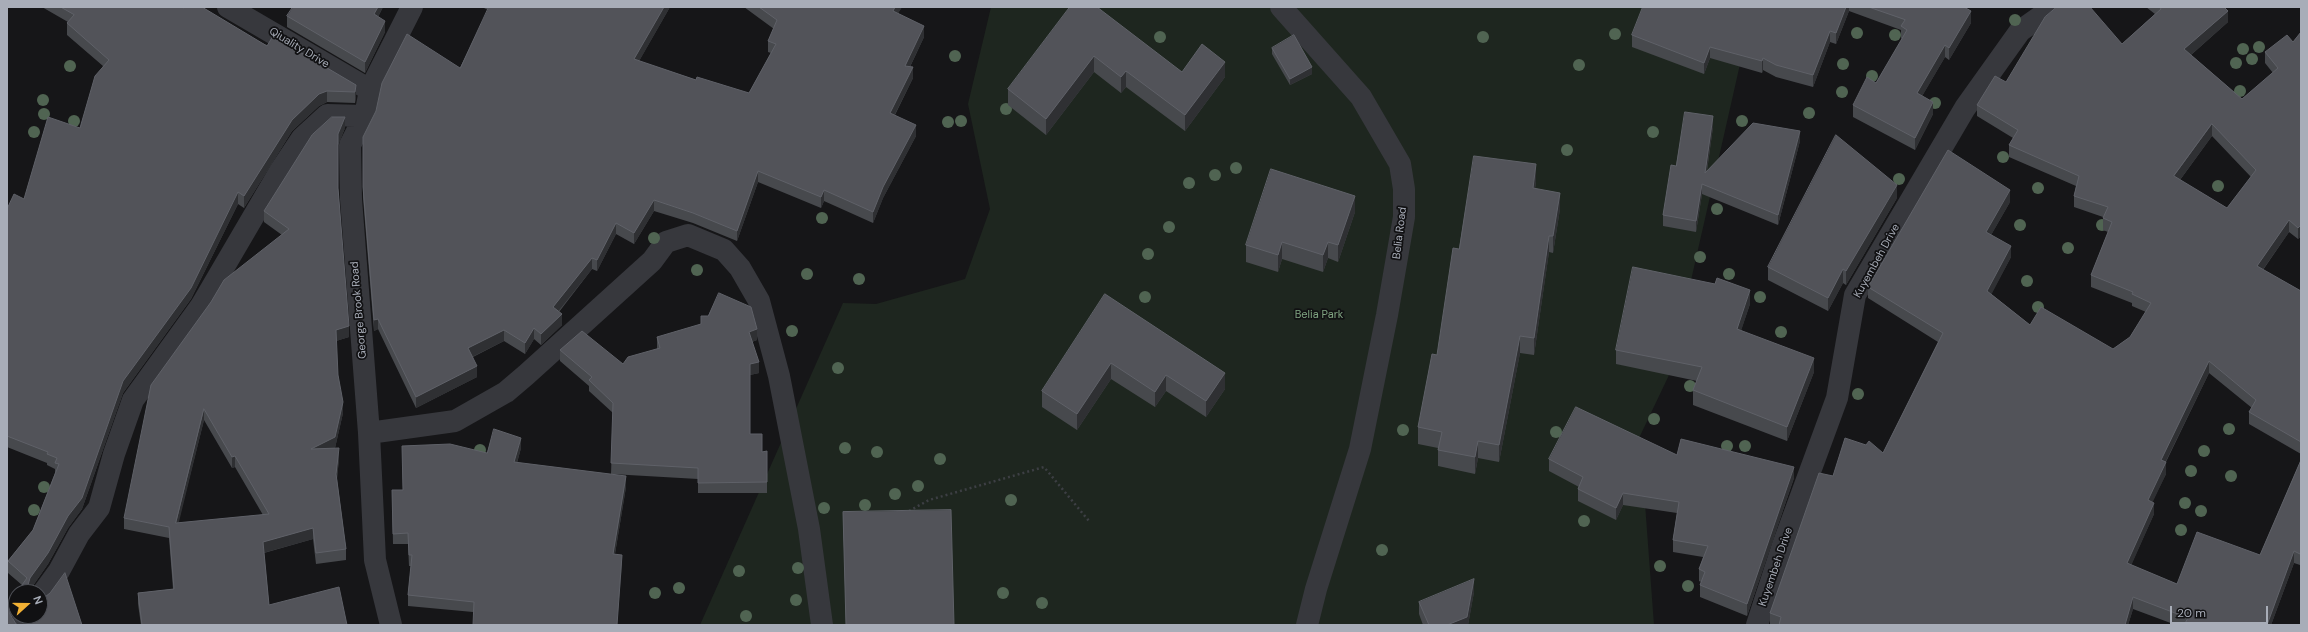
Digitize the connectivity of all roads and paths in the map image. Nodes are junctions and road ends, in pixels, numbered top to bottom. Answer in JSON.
{"nodes":[{"id":1,"x":228,"y":7,"type":"edge"},
{"id":2,"x":412,"y":7,"type":"edge"},
{"id":3,"x":1281,"y":7,"type":"edge"},
{"id":4,"x":2054,"y":7,"type":"edge"},
{"id":5,"x":370,"y":90,"type":"junction"},
{"id":6,"x":365,"y":116,"type":"junction"},
{"id":7,"x":369,"y":433,"type":"junction"},
{"id":8,"x":904,"y":514,"type":"edge"},
{"id":9,"x":1089,"y":521,"type":"dead end"},
{"id":10,"x":48,"y":586,"type":"edge"},
{"id":11,"x":391,"y":625,"type":"edge"},
{"id":12,"x":822,"y":625,"type":"edge"},
{"id":13,"x":1307,"y":625,"type":"edge"},
{"id":14,"x":1757,"y":625,"type":"edge"}],
"edges":[{"from":1,"to":5,"type":"street","name":"Qiuality Drive"},
{"from":2,"to":5,"type":"street","name":"George Brook Road"},
{"from":3,"to":13,"type":"street","name":"Belia Road"},
{"from":4,"to":14,"type":"street","name":"Kuyembeh Drive"},
{"from":5,"to":6,"type":"street","name":"George Brook Road"},
{"from":6,"to":7,"type":"street","name":"George Brook Road"},
{"from":6,"to":10,"type":"street"},
{"from":7,"to":11,"type":"street","name":"George Brook Road"},
{"from":7,"to":12,"type":"street"},
{"from":8,"to":9,"type":"path"}]}
